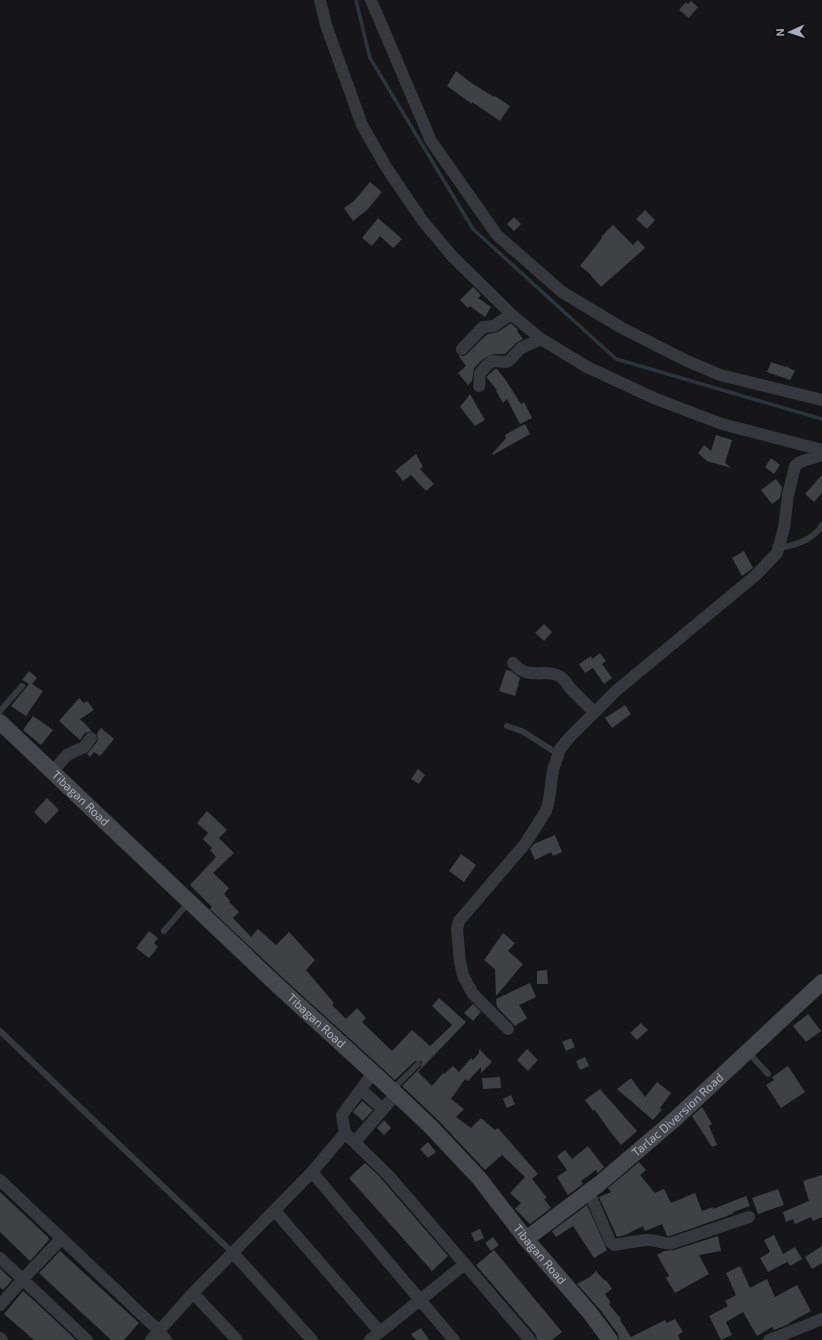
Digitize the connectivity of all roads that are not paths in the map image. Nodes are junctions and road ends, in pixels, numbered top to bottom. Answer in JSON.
{"nodes":[{"id":1,"x":320,"y":0,"type":"edge"},
{"id":2,"x":371,"y":0,"type":"edge"},
{"id":3,"x":511,"y":314,"type":"junction"},
{"id":4,"x":542,"y":339,"type":"junction"},
{"id":5,"x":462,"y":349,"type":"dead end"},
{"id":6,"x":479,"y":386,"type":"dead end"},
{"id":7,"x":822,"y":400,"type":"edge"},
{"id":8,"x":822,"y":450,"type":"edge"},
{"id":9,"x":822,"y":455,"type":"edge"},
{"id":10,"x":822,"y":525,"type":"edge"},
{"id":11,"x":779,"y":548,"type":"junction"},
{"id":12,"x":513,"y":663,"type":"dead end"},
{"id":13,"x":22,"y":686,"type":"dead end"},
{"id":14,"x":0,"y":711,"type":"edge"},
{"id":15,"x":594,"y":712,"type":"junction"},
{"id":16,"x":0,"y":722,"type":"edge"},
{"id":17,"x":507,"y":726,"type":"dead end"},
{"id":18,"x":91,"y":738,"type":"dead end"},
{"id":19,"x":558,"y":754,"type":"junction"},
{"id":20,"x":53,"y":771,"type":"junction"},
{"id":21,"x":189,"y":902,"type":"junction"},
{"id":22,"x":164,"y":931,"type":"dead end"},
{"id":23,"x":822,"y":982,"type":"edge"},
{"id":24,"x":508,"y":1029,"type":"dead end"},
{"id":25,"x":0,"y":1031,"type":"edge"},
{"id":26,"x":748,"y":1052,"type":"junction"},
{"id":27,"x":418,"y":1064,"type":"dead end"},
{"id":28,"x":374,"y":1073,"type":"junction"},
{"id":29,"x":768,"y":1074,"type":"dead end"},
{"id":30,"x":361,"y":1090,"type":"junction"},
{"id":31,"x":394,"y":1092,"type":"junction"},
{"id":32,"x":383,"y":1109,"type":"junction"},
{"id":33,"x":345,"y":1133,"type":"junction"},
{"id":34,"x":355,"y":1142,"type":"junction"},
{"id":35,"x":312,"y":1172,"type":"junction"},
{"id":36,"x":0,"y":1180,"type":"edge"},
{"id":37,"x":589,"y":1192,"type":"junction"},
{"id":38,"x":275,"y":1211,"type":"junction"},
{"id":39,"x":749,"y":1217,"type":"dead end"},
{"id":40,"x":61,"y":1239,"type":"junction"},
{"id":41,"x":526,"y":1239,"type":"junction"},
{"id":42,"x":233,"y":1253,"type":"junction"},
{"id":43,"x":0,"y":1258,"type":"edge"},
{"id":44,"x":465,"y":1264,"type":"junction"},
{"id":45,"x":23,"y":1279,"type":"junction"},
{"id":46,"x":193,"y":1293,"type":"junction"},
{"id":47,"x":421,"y":1299,"type":"junction"},
{"id":48,"x":0,"y":1305,"type":"edge"},
{"id":49,"x":822,"y":1319,"type":"edge"},
{"id":50,"x":380,"y":1332,"type":"junction"},
{"id":51,"x":159,"y":1337,"type":"edge"},
{"id":52,"x":0,"y":1338,"type":"edge"},
{"id":53,"x":2,"y":1340,"type":"edge"},
{"id":54,"x":87,"y":1340,"type":"edge"},
{"id":55,"x":237,"y":1340,"type":"edge"},
{"id":56,"x":312,"y":1340,"type":"edge"},
{"id":57,"x":370,"y":1340,"type":"edge"},
{"id":58,"x":454,"y":1340,"type":"edge"},
{"id":59,"x":530,"y":1340,"type":"edge"},
{"id":60,"x":610,"y":1340,"type":"edge"},
{"id":61,"x":769,"y":1340,"type":"edge"}],
"edges":[{"from":1,"to":3,"type":"street"},
{"from":2,"to":7,"type":"street"},
{"from":3,"to":4,"type":"street"},
{"from":3,"to":5,"type":"street"},
{"from":4,"to":6,"type":"street"},
{"from":4,"to":8,"type":"street"},
{"from":9,"to":11,"type":"street"},
{"from":10,"to":11,"type":"lane"},
{"from":11,"to":15,"type":"street"},
{"from":12,"to":15,"type":"street"},
{"from":13,"to":14,"type":"lane"},
{"from":15,"to":19,"type":"street"},
{"from":16,"to":20,"type":"main road","name":"Tibagan Road"},
{"from":17,"to":19,"type":"lane"},
{"from":18,"to":20,"type":"street"},
{"from":19,"to":24,"type":"street"},
{"from":20,"to":21,"type":"main road","name":"Tibagan Road"},
{"from":21,"to":22,"type":"lane"},
{"from":21,"to":28,"type":"main road","name":"Tibagan Road"},
{"from":23,"to":26,"type":"main road","name":"Tarlac Diversion Road"},
{"from":25,"to":42,"type":"lane"},
{"from":26,"to":29,"type":"lane"},
{"from":26,"to":37,"type":"main road","name":"Tarlac Diversion Road"},
{"from":27,"to":31,"type":"lane"},
{"from":28,"to":30,"type":"street"},
{"from":28,"to":31,"type":"main road","name":"Tibagan Road"},
{"from":30,"to":32,"type":"street"},
{"from":30,"to":33,"type":"street"},
{"from":31,"to":32,"type":"street"},
{"from":31,"to":41,"type":"main road","name":"Tibagan Road"},
{"from":32,"to":34,"type":"street"},
{"from":33,"to":34,"type":"street"},
{"from":33,"to":35,"type":"street"},
{"from":34,"to":44,"type":"street"},
{"from":35,"to":38,"type":"street"},
{"from":35,"to":47,"type":"street"},
{"from":36,"to":40,"type":"street"},
{"from":37,"to":39,"type":"street"},
{"from":37,"to":41,"type":"main road","name":"Tarlac Diversion Road"},
{"from":38,"to":42,"type":"street"},
{"from":38,"to":50,"type":"street"},
{"from":40,"to":45,"type":"street"},
{"from":40,"to":51,"type":"street"},
{"from":41,"to":60,"type":"main road","name":"Tibagan Road"},
{"from":42,"to":46,"type":"street"},
{"from":42,"to":56,"type":"street"},
{"from":43,"to":45,"type":"street"},
{"from":44,"to":47,"type":"street"},
{"from":44,"to":59,"type":"street"},
{"from":45,"to":48,"type":"street"},
{"from":45,"to":54,"type":"street"},
{"from":46,"to":51,"type":"street"},
{"from":46,"to":55,"type":"street"},
{"from":47,"to":50,"type":"street"},
{"from":47,"to":58,"type":"street"},
{"from":49,"to":61,"type":"street"},
{"from":50,"to":57,"type":"street"},
{"from":52,"to":53,"type":"street"}]}
